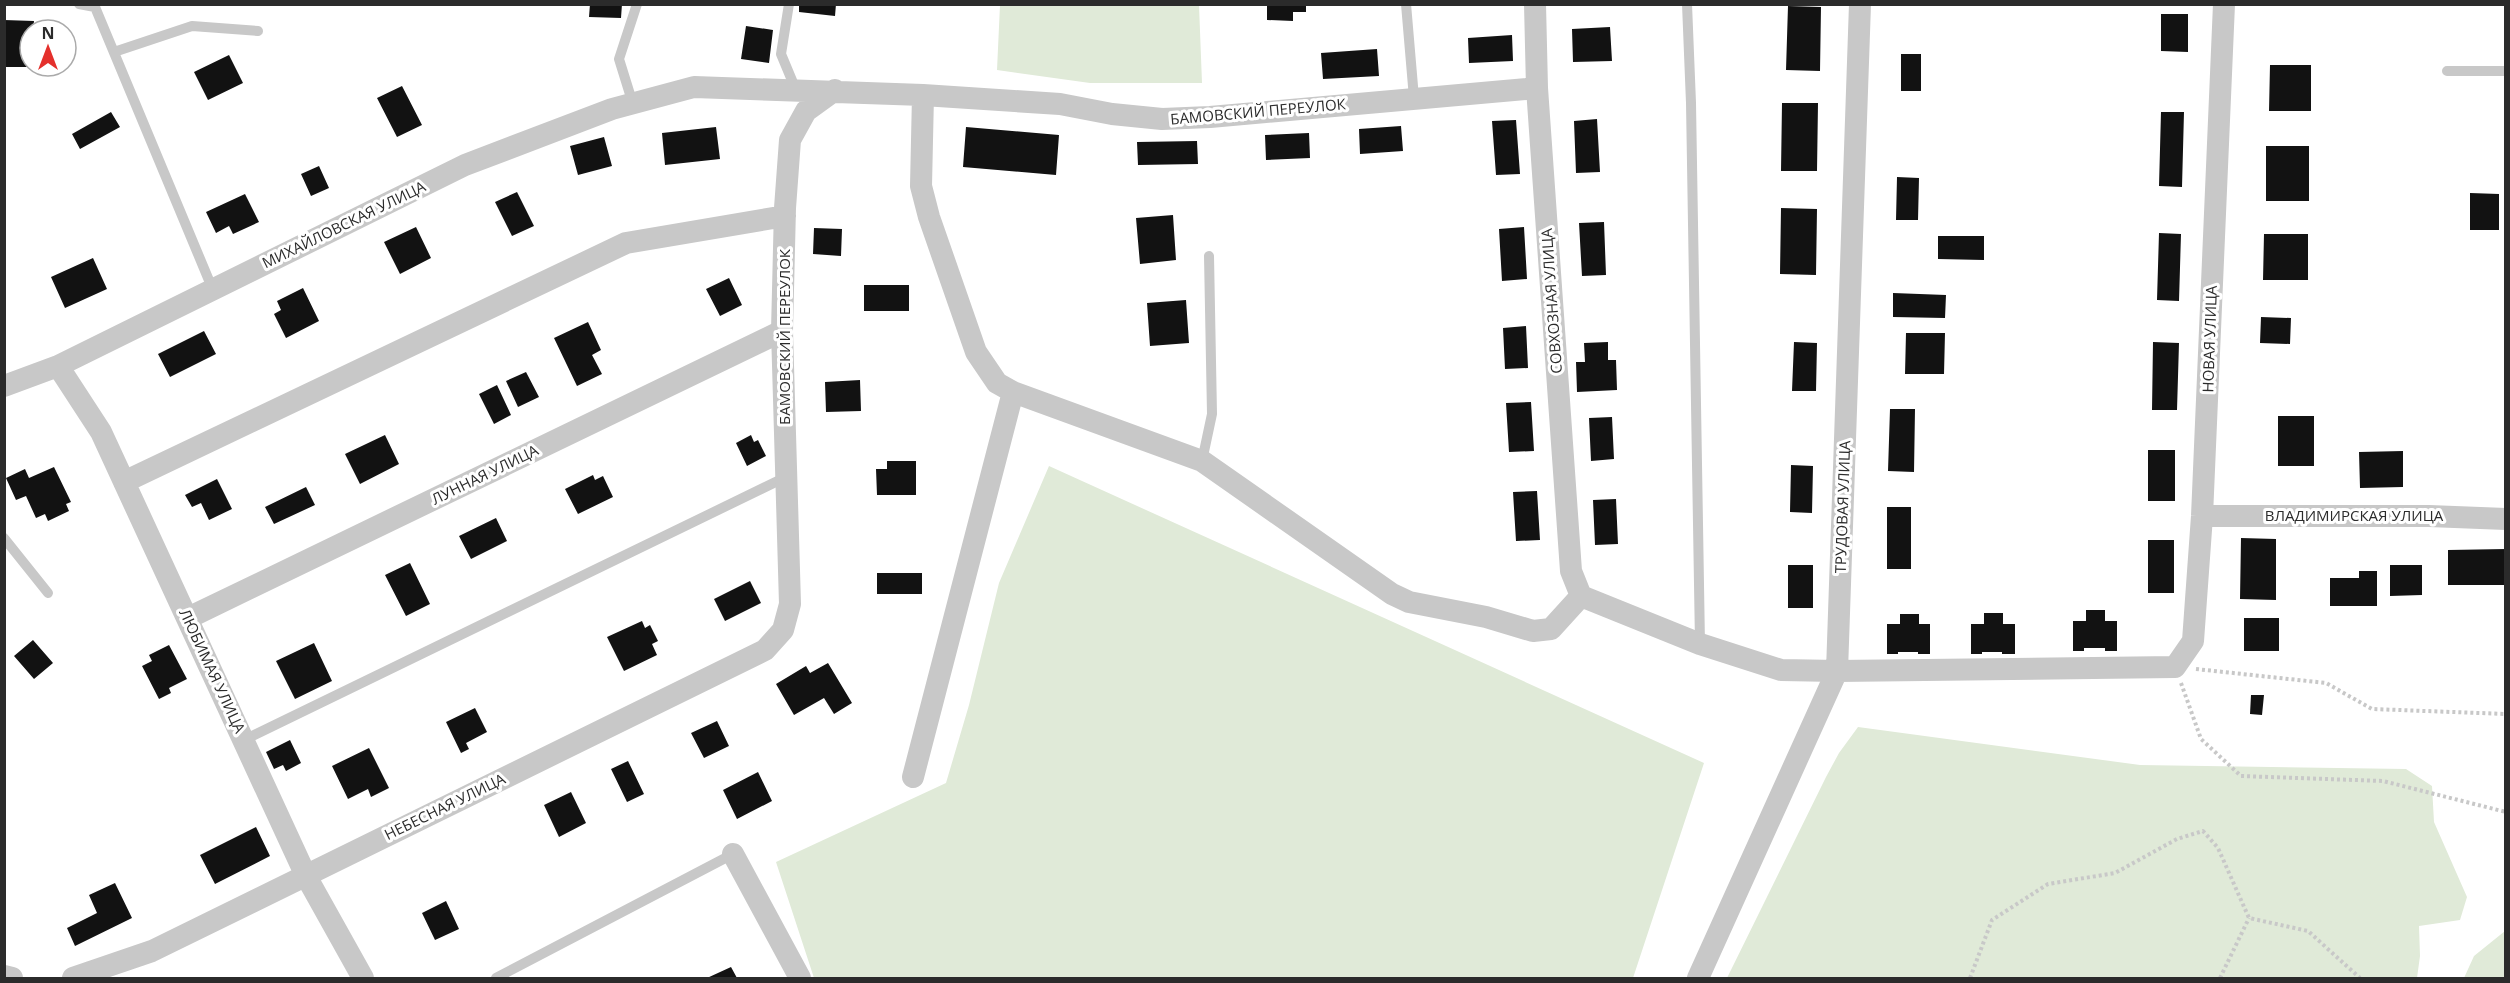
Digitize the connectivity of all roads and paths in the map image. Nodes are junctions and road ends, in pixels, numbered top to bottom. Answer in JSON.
{"nodes":[{"id":1,"x":79,"y":4,"type":"edge"},
{"id":2,"x":637,"y":4,"type":"edge"},
{"id":3,"x":789,"y":4,"type":"edge"},
{"id":4,"x":1406,"y":4,"type":"edge"},
{"id":5,"x":1535,"y":4,"type":"edge"},
{"id":6,"x":1687,"y":4,"type":"edge"},
{"id":7,"x":1860,"y":4,"type":"edge"},
{"id":8,"x":2224,"y":4,"type":"edge"},
{"id":9,"x":258,"y":31,"type":"dead end"},
{"id":10,"x":114,"y":52,"type":"junction"},
{"id":11,"x":2447,"y":71,"type":"dead end"},
{"id":12,"x":2505,"y":71,"type":"edge"},
{"id":13,"x":694,"y":87,"type":"joint"},
{"id":14,"x":1537,"y":88,"type":"junction"},
{"id":15,"x":796,"y":90,"type":"junction"},
{"id":16,"x":835,"y":90,"type":"junction"},
{"id":17,"x":923,"y":95,"type":"junction"},
{"id":18,"x":1414,"y":98,"type":"junction"},
{"id":19,"x":633,"y":104,"type":"junction"},
{"id":20,"x":785,"y":216,"type":"junction"},
{"id":21,"x":1209,"y":256,"type":"dead end"},
{"id":22,"x":213,"y":290,"type":"junction"},
{"id":23,"x":782,"y":331,"type":"junction"},
{"id":24,"x":58,"y":366,"type":"junction"},
{"id":25,"x":4,"y":386,"type":"edge"},
{"id":26,"x":1013,"y":392,"type":"junction"},
{"id":27,"x":1202,"y":461,"type":"junction"},
{"id":28,"x":787,"y":476,"type":"junction"},
{"id":29,"x":124,"y":482,"type":"junction"},
{"id":30,"x":2202,"y":516,"type":"junction"},
{"id":31,"x":2505,"y":519,"type":"edge"},
{"id":32,"x":4,"y":538,"type":"edge"},
{"id":33,"x":48,"y":593,"type":"dead end"},
{"id":34,"x":1581,"y":596,"type":"junction"},
{"id":35,"x":790,"y":604,"type":"joint"},
{"id":36,"x":188,"y":618,"type":"junction"},
{"id":37,"x":1700,"y":644,"type":"junction"},
{"id":38,"x":2175,"y":667,"type":"junction"},
{"id":39,"x":1838,"y":671,"type":"junction"},
{"id":40,"x":2505,"y":714,"type":"edge"},
{"id":41,"x":244,"y":740,"type":"junction"},
{"id":42,"x":913,"y":777,"type":"dead end"},
{"id":43,"x":2505,"y":812,"type":"edge"},
{"id":44,"x":733,"y":854,"type":"joint"},
{"id":45,"x":306,"y":876,"type":"junction"},
{"id":46,"x":2249,"y":918,"type":"junction"},
{"id":47,"x":4,"y":976,"type":"edge"},
{"id":48,"x":12,"y":978,"type":"edge"},
{"id":49,"x":73,"y":978,"type":"edge"},
{"id":50,"x":363,"y":978,"type":"edge"},
{"id":51,"x":496,"y":978,"type":"edge"},
{"id":52,"x":800,"y":978,"type":"edge"},
{"id":53,"x":1698,"y":978,"type":"edge"},
{"id":54,"x":1970,"y":978,"type":"edge"},
{"id":55,"x":2220,"y":978,"type":"edge"},
{"id":56,"x":2360,"y":978,"type":"edge"}],
"edges":[{"from":1,"to":10,"type":"lane"},
{"from":2,"to":19,"type":"lane"},
{"from":3,"to":15,"type":"lane"},
{"from":4,"to":18,"type":"lane"},
{"from":5,"to":14,"type":"street","name":"СОВХОЗНАЯ УЛИЦА"},
{"from":6,"to":37,"type":"lane"},
{"from":7,"to":39,"type":"street","name":"ТРУДОВАЯ УЛИЦА"},
{"from":8,"to":30,"type":"street","name":"НОВАЯ УЛИЦА"},
{"from":9,"to":10,"type":"lane"},
{"from":10,"to":22,"type":"lane"},
{"from":11,"to":12,"type":"lane"},
{"from":13,"to":15,"type":"street","name":"БАМОВСКИЙ ПЕРЕУЛОК"},
{"from":13,"to":19,"type":"street","name":"МИХАЙЛОВСКАЯ УЛИЦА"},
{"from":14,"to":18,"type":"street","name":"БАМОВСКИЙ ПЕРЕУЛОК"},
{"from":14,"to":34,"type":"street","name":"СОВХОЗНАЯ УЛИЦА"},
{"from":15,"to":16,"type":"street","name":"БАМОВСКИЙ ПЕРЕУЛОК"},
{"from":16,"to":17,"type":"street","name":"БАМОВСКИЙ ПЕРЕУЛОК"},
{"from":16,"to":20,"type":"street","name":"БАМОВСКИЙ ПЕРЕУЛОК"},
{"from":17,"to":18,"type":"street","name":"БАМОВСКИЙ ПЕРЕУЛОК"},
{"from":17,"to":26,"type":"street"},
{"from":19,"to":22,"type":"street","name":"МИХАЙЛОВСКАЯ УЛИЦА"},
{"from":20,"to":23,"type":"street","name":"БАМОВСКИЙ ПЕРЕУЛОК"},
{"from":20,"to":29,"type":"street"},
{"from":21,"to":27,"type":"lane"},
{"from":22,"to":24,"type":"street","name":"МИХАЙЛОВСКАЯ УЛИЦА"},
{"from":23,"to":28,"type":"street","name":"БАМОВСКИЙ ПЕРЕУЛОК"},
{"from":23,"to":36,"type":"street","name":"ЛУННАЯ УЛИЦА"},
{"from":24,"to":25,"type":"street","name":"МИХАЙЛОВСКАЯ УЛИЦА"},
{"from":24,"to":29,"type":"street","name":"ЛЮБИМАЯ УЛИЦА"},
{"from":26,"to":27,"type":"street"},
{"from":26,"to":42,"type":"street"},
{"from":27,"to":34,"type":"street"},
{"from":28,"to":35,"type":"street","name":"БАМОВСКИЙ ПЕРЕУЛОК"},
{"from":28,"to":41,"type":"lane"},
{"from":29,"to":36,"type":"street","name":"ЛЮБИМАЯ УЛИЦА"},
{"from":30,"to":31,"type":"street","name":"ВЛАДИМИРСКАЯ УЛИЦА"},
{"from":30,"to":38,"type":"street","name":"НОВАЯ УЛИЦА"},
{"from":32,"to":33,"type":"lane"},
{"from":34,"to":37,"type":"street"},
{"from":35,"to":45,"type":"street","name":"НЕБЕСНАЯ УЛИЦА"},
{"from":36,"to":41,"type":"street","name":"ЛЮБИМАЯ УЛИЦА"},
{"from":37,"to":39,"type":"street"},
{"from":38,"to":39,"type":"street"},
{"from":38,"to":40,"type":"path"},
{"from":38,"to":43,"type":"path"},
{"from":39,"to":53,"type":"street"},
{"from":41,"to":45,"type":"street","name":"ЛЮБИМАЯ УЛИЦА"},
{"from":44,"to":51,"type":"lane"},
{"from":44,"to":52,"type":"street"},
{"from":45,"to":49,"type":"street","name":"НЕБЕСНАЯ УЛИЦА"},
{"from":45,"to":50,"type":"street","name":"ЛЮБИМАЯ УЛИЦА"},
{"from":46,"to":54,"type":"path"},
{"from":46,"to":55,"type":"path"},
{"from":46,"to":56,"type":"path"},
{"from":47,"to":48,"type":"street"}]}
